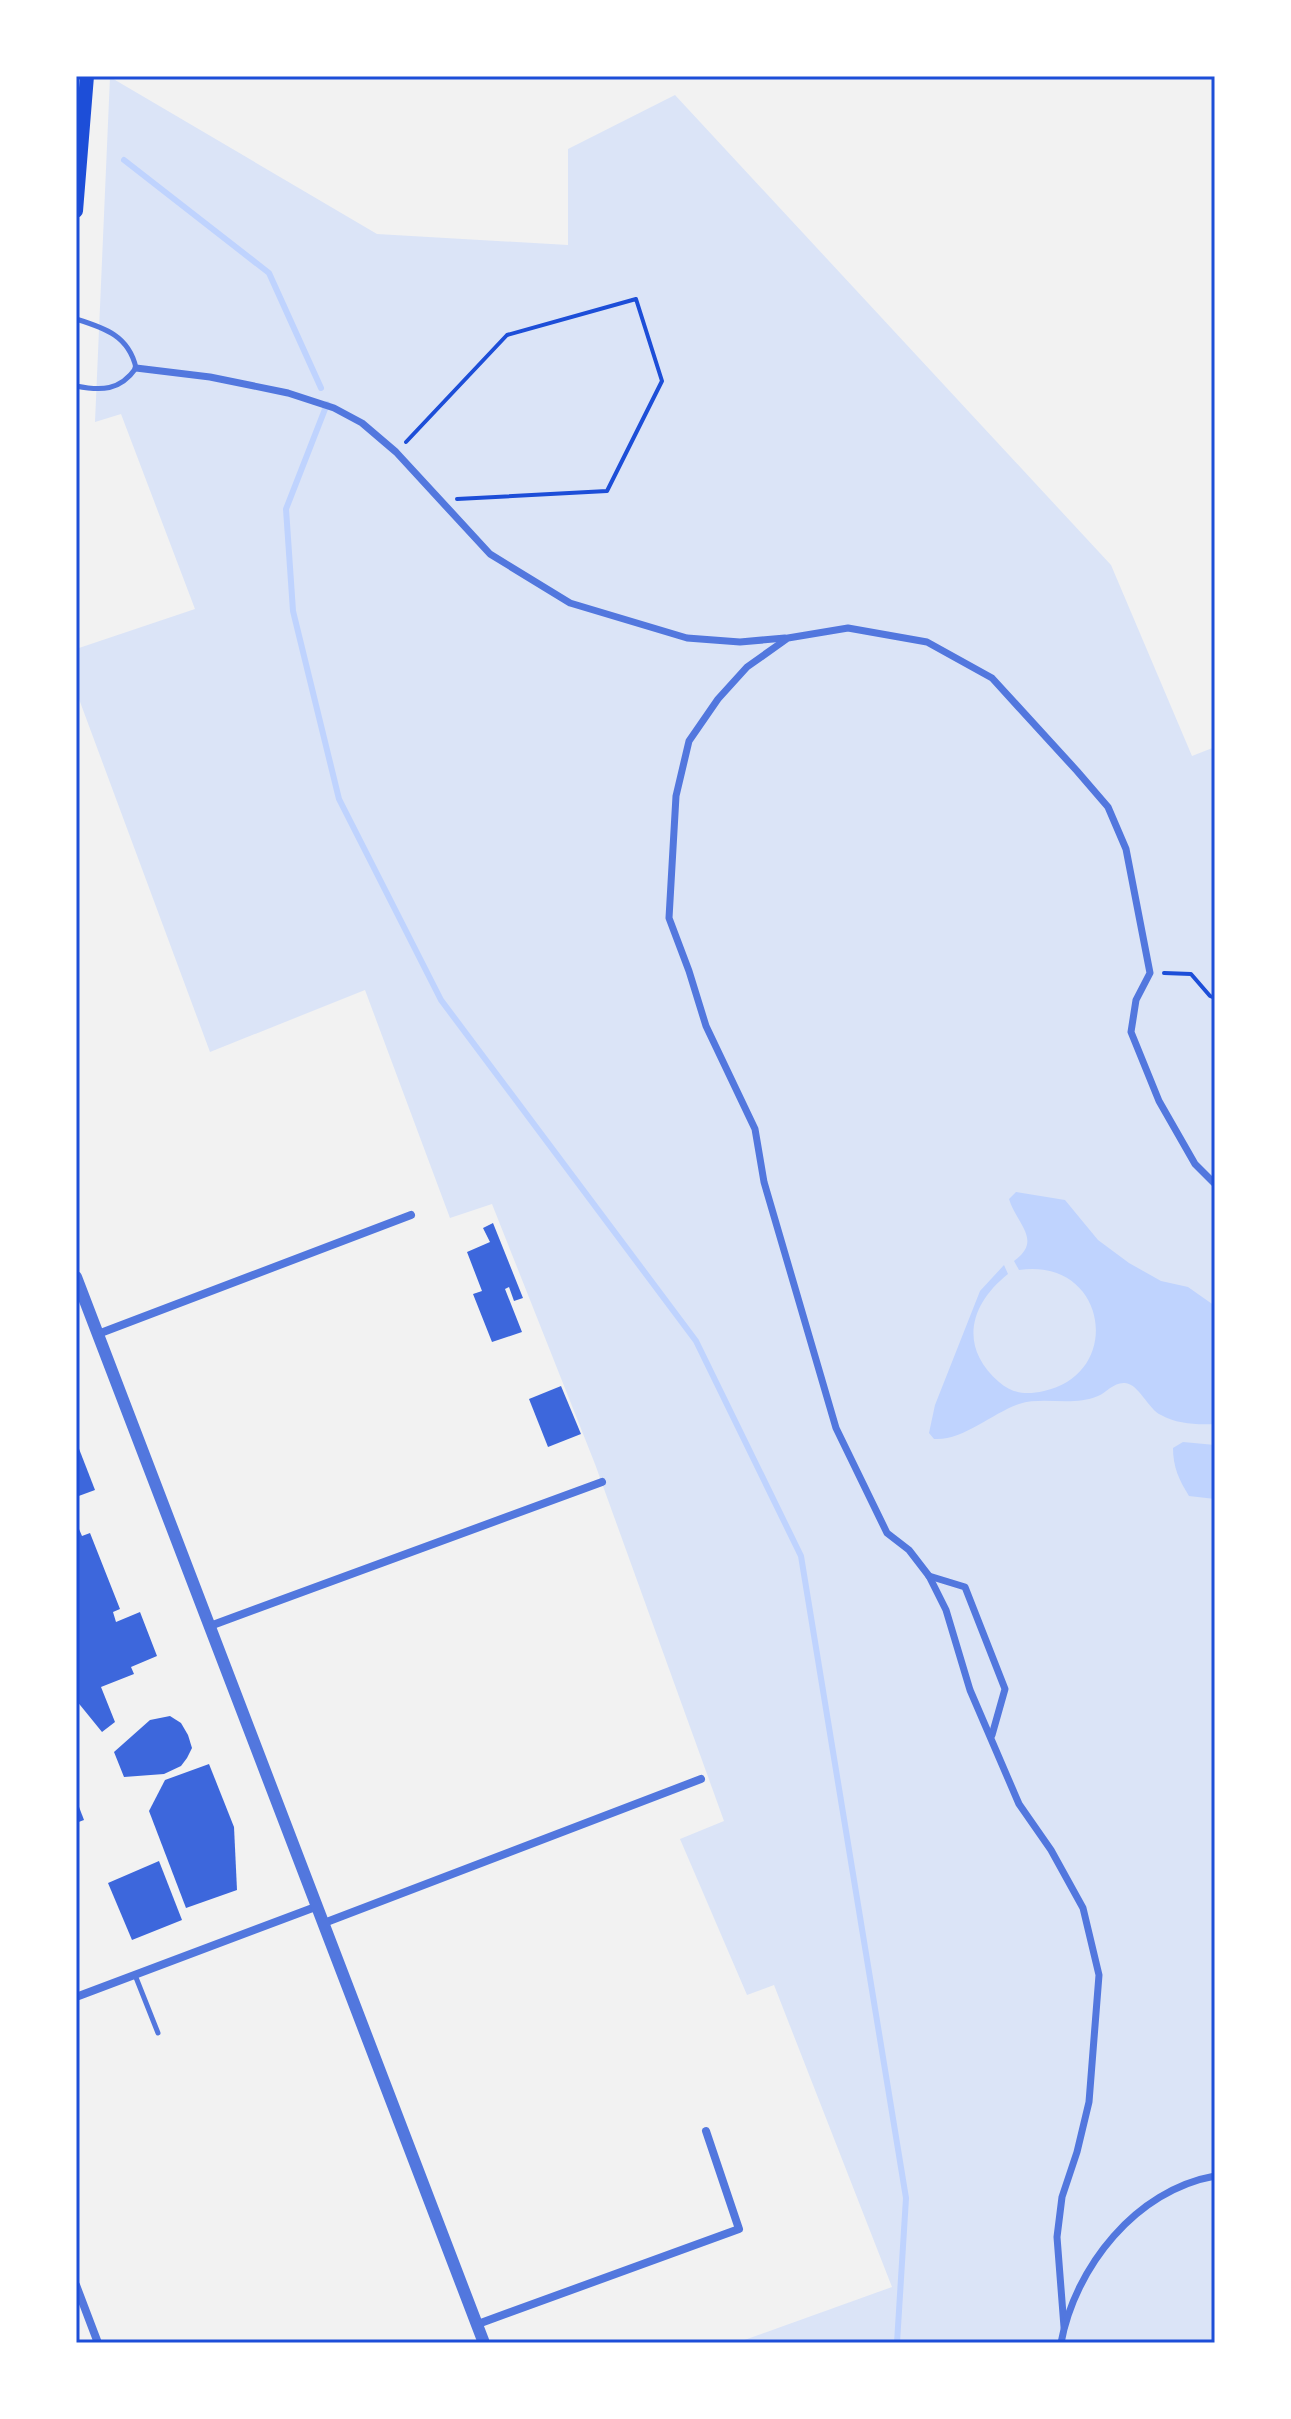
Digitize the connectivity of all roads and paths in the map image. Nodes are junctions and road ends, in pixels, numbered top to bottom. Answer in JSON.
{"nodes":[{"id":1,"x":87,"y":76,"type":"edge"},
{"id":2,"x":76,"y":211,"type":"edge"},
{"id":3,"x":76,"y":319,"type":"edge"},
{"id":4,"x":136,"y":368,"type":"junction"},
{"id":5,"x":76,"y":386,"type":"edge"},
{"id":6,"x":396,"y":452,"type":"junction"},
{"id":7,"x":440,"y":500,"type":"junction"},
{"id":8,"x":788,"y":638,"type":"junction"},
{"id":9,"x":1150,"y":973,"type":"junction"},
{"id":10,"x":1215,"y":998,"type":"edge"},
{"id":11,"x":1215,"y":1184,"type":"edge"},
{"id":12,"x":411,"y":1215,"type":"dead end"},
{"id":13,"x":76,"y":1277,"type":"edge"},
{"id":14,"x":98,"y":1334,"type":"junction"},
{"id":15,"x":602,"y":1482,"type":"dead end"},
{"id":16,"x":929,"y":1576,"type":"junction"},
{"id":17,"x":210,"y":1626,"type":"junction"},
{"id":18,"x":992,"y":1735,"type":"junction"},
{"id":19,"x":701,"y":1779,"type":"dead end"},
{"id":20,"x":318,"y":1906,"type":"junction"},
{"id":21,"x":324,"y":1923,"type":"junction"},
{"id":22,"x":135,"y":1975,"type":"junction"},
{"id":23,"x":76,"y":1997,"type":"edge"},
{"id":24,"x":158,"y":2033,"type":"dead end"},
{"id":25,"x":706,"y":2131,"type":"dead end"},
{"id":26,"x":1215,"y":2176,"type":"edge"},
{"id":27,"x":76,"y":2285,"type":"edge"},
{"id":28,"x":478,"y":2324,"type":"junction"},
{"id":29,"x":1064,"y":2327,"type":"junction"},
{"id":30,"x":98,"y":2343,"type":"edge"},
{"id":31,"x":485,"y":2343,"type":"edge"},
{"id":32,"x":1061,"y":2343,"type":"edge"}],
"edges":[{"from":1,"to":2,"type":"main road"},
{"from":3,"to":4,"type":"lane"},
{"from":4,"to":5,"type":"lane"},
{"from":4,"to":6,"type":"street"},
{"from":6,"to":7,"type":"street"},
{"from":6,"to":7,"type":"path"},
{"from":7,"to":8,"type":"street"},
{"from":8,"to":9,"type":"street"},
{"from":8,"to":16,"type":"street"},
{"from":9,"to":10,"type":"path"},
{"from":9,"to":11,"type":"street"},
{"from":12,"to":14,"type":"street"},
{"from":13,"to":14,"type":"street"},
{"from":14,"to":17,"type":"street"},
{"from":15,"to":17,"type":"street"},
{"from":16,"to":18,"type":"street"},
{"from":16,"to":18,"type":"street"},
{"from":17,"to":20,"type":"street"},
{"from":18,"to":29,"type":"street"},
{"from":19,"to":21,"type":"street"},
{"from":20,"to":21,"type":"street"},
{"from":20,"to":22,"type":"street"},
{"from":21,"to":28,"type":"street"},
{"from":22,"to":23,"type":"street"},
{"from":22,"to":24,"type":"lane"},
{"from":25,"to":28,"type":"street"},
{"from":26,"to":29,"type":"street"},
{"from":27,"to":30,"type":"street"},
{"from":28,"to":31,"type":"street"},
{"from":29,"to":32,"type":"street"}]}
